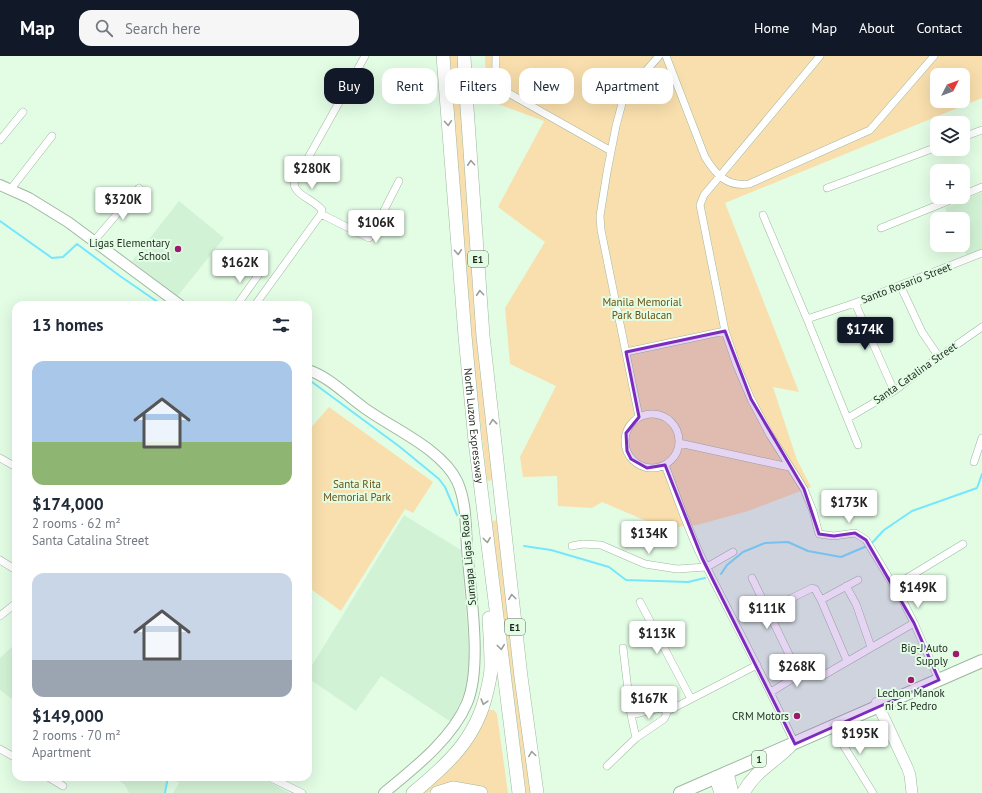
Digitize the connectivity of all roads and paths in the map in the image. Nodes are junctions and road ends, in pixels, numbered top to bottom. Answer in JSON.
{"nodes":[{"id":1,"x":365,"y":56,"type":"edge"},
{"id":2,"x":443,"y":56,"type":"edge"},
{"id":3,"x":464,"y":56,"type":"edge"},
{"id":4,"x":496,"y":56,"type":"edge"},
{"id":5,"x":659,"y":56,"type":"edge"},
{"id":6,"x":666,"y":56,"type":"edge"},
{"id":7,"x":820,"y":56,"type":"edge"},
{"id":8,"x":934,"y":56,"type":"edge"},
{"id":9,"x":23,"y":112,"type":"dead end"},
{"id":10,"x":982,"y":130,"type":"edge"},
{"id":11,"x":970,"y":135,"type":"edge"},
{"id":12,"x":52,"y":136,"type":"dead end"},
{"id":13,"x":0,"y":140,"type":"edge"},
{"id":14,"x":930,"y":150,"type":"edge"},
{"id":15,"x":611,"y":151,"type":"junction"},
{"id":16,"x":720,"y":176,"type":"junction"},
{"id":17,"x":399,"y":181,"type":"dead end"},
{"id":18,"x":982,"y":187,"type":"edge"},
{"id":19,"x":5,"y":188,"type":"edge"},
{"id":20,"x":139,"y":188,"type":"dead end"},
{"id":21,"x":827,"y":188,"type":"dead end"},
{"id":22,"x":970,"y":192,"type":"edge"},
{"id":23,"x":941,"y":204,"type":"edge"},
{"id":24,"x":321,"y":214,"type":"junction"},
{"id":25,"x":763,"y":215,"type":"dead end"},
{"id":26,"x":881,"y":228,"type":"dead end"},
{"id":27,"x":94,"y":241,"type":"junction"},
{"id":28,"x":982,"y":253,"type":"edge"},
{"id":29,"x":259,"y":274,"type":"dead end"},
{"id":30,"x":900,"y":285,"type":"junction"},
{"id":31,"x":175,"y":301,"type":"edge"},
{"id":32,"x":240,"y":301,"type":"edge"},
{"id":33,"x":258,"y":301,"type":"edge"},
{"id":34,"x":855,"y":302,"type":"junction"},
{"id":35,"x":807,"y":319,"type":"junction"},
{"id":36,"x":982,"y":327,"type":"edge"},
{"id":37,"x":725,"y":332,"type":"junction"},
{"id":38,"x":626,"y":352,"type":"junction"},
{"id":39,"x":939,"y":357,"type":"junction"},
{"id":40,"x":312,"y":371,"type":"edge"},
{"id":41,"x":894,"y":390,"type":"junction"},
{"id":42,"x":639,"y":417,"type":"junction"},
{"id":43,"x":848,"y":418,"type":"junction"},
{"id":44,"x":982,"y":438,"type":"edge"},
{"id":45,"x":679,"y":443,"type":"junction"},
{"id":46,"x":858,"y":445,"type":"dead end"},
{"id":47,"x":0,"y":458,"type":"edge"},
{"id":48,"x":974,"y":462,"type":"dead end"},
{"id":49,"x":12,"y":465,"type":"edge"},
{"id":50,"x":665,"y":465,"type":"junction"},
{"id":51,"x":789,"y":467,"type":"junction"},
{"id":52,"x":963,"y":544,"type":"dead end"},
{"id":53,"x":572,"y":546,"type":"dead end"},
{"id":54,"x":733,"y":552,"type":"dead end"},
{"id":55,"x":0,"y":560,"type":"edge"},
{"id":56,"x":707,"y":566,"type":"junction"},
{"id":57,"x":12,"y":568,"type":"edge"},
{"id":58,"x":752,"y":578,"type":"dead end"},
{"id":59,"x":858,"y":580,"type":"dead end"},
{"id":60,"x":846,"y":586,"type":"junction"},
{"id":61,"x":894,"y":586,"type":"junction"},
{"id":62,"x":494,"y":595,"type":"junction"},
{"id":63,"x":821,"y":600,"type":"junction"},
{"id":64,"x":640,"y":602,"type":"dead end"},
{"id":65,"x":12,"y":606,"type":"edge"},
{"id":66,"x":768,"y":610,"type":"junction"},
{"id":67,"x":0,"y":616,"type":"edge"},
{"id":68,"x":914,"y":623,"type":"junction"},
{"id":69,"x":871,"y":647,"type":"junction"},
{"id":70,"x":623,"y":648,"type":"dead end"},
{"id":71,"x":846,"y":661,"type":"junction"},
{"id":72,"x":982,"y":661,"type":"edge"},
{"id":73,"x":757,"y":664,"type":"junction"},
{"id":74,"x":799,"y":675,"type":"junction"},
{"id":75,"x":939,"y":680,"type":"junction"},
{"id":76,"x":771,"y":692,"type":"junction"},
{"id":77,"x":691,"y":699,"type":"junction"},
{"id":78,"x":877,"y":703,"type":"dead end"},
{"id":79,"x":668,"y":712,"type":"junction"},
{"id":80,"x":630,"y":715,"type":"junction"},
{"id":81,"x":832,"y":727,"type":"junction"},
{"id":82,"x":636,"y":738,"type":"junction"},
{"id":83,"x":792,"y":745,"type":"junction"},
{"id":84,"x":0,"y":749,"type":"edge"},
{"id":85,"x":12,"y":756,"type":"edge"},
{"id":86,"x":607,"y":766,"type":"dead end"},
{"id":87,"x":722,"y":775,"type":"junction"},
{"id":88,"x":55,"y":781,"type":"edge"},
{"id":89,"x":277,"y":781,"type":"edge"},
{"id":90,"x":63,"y":786,"type":"dead end"},
{"id":91,"x":302,"y":793,"type":"edge"},
{"id":92,"x":384,"y":793,"type":"edge"},
{"id":93,"x":413,"y":793,"type":"edge"},
{"id":94,"x":437,"y":793,"type":"edge"},
{"id":95,"x":481,"y":793,"type":"edge"},
{"id":96,"x":519,"y":793,"type":"edge"},
{"id":97,"x":537,"y":793,"type":"edge"},
{"id":98,"x":680,"y":793,"type":"edge"},
{"id":99,"x":721,"y":793,"type":"edge"},
{"id":100,"x":732,"y":793,"type":"edge"},
{"id":101,"x":743,"y":793,"type":"edge"},
{"id":102,"x":873,"y":793,"type":"edge"},
{"id":103,"x":912,"y":793,"type":"edge"}],
"edges":[{"from":1,"to":24,"type":"street"},
{"from":2,"to":62,"type":"highway","name":"North Luzon Expressway","number":"E1","one_way":true},
{"from":97,"to":3,"type":"highway","name":"North Luzon Expressway","number":"E1","one_way":true},
{"from":4,"to":15,"type":"street"},
{"from":5,"to":15,"type":"street"},
{"from":6,"to":16,"type":"street"},
{"from":7,"to":16,"type":"street"},
{"from":8,"to":16,"type":"street"},
{"from":9,"to":13,"type":"street"},
{"from":10,"to":11,"type":"street"},
{"from":12,"to":19,"type":"street"},
{"from":14,"to":21,"type":"street"},
{"from":15,"to":38,"type":"street"},
{"from":16,"to":37,"type":"street"},
{"from":17,"to":24,"type":"street"},
{"from":18,"to":22,"type":"street"},
{"from":19,"to":27,"type":"main road"},
{"from":20,"to":27,"type":"street"},
{"from":23,"to":26,"type":"street"},
{"from":24,"to":33,"type":"street"},
{"from":25,"to":35,"type":"street"},
{"from":27,"to":31,"type":"main road"},
{"from":28,"to":30,"type":"street","name":"Santo Rosario Street"},
{"from":29,"to":32,"type":"street"},
{"from":30,"to":34,"type":"street","name":"Santo Rosario Street"},
{"from":30,"to":39,"type":"street"},
{"from":34,"to":35,"type":"street","name":"Santo Rosario Street"},
{"from":34,"to":41,"type":"street"},
{"from":35,"to":43,"type":"street"},
{"from":36,"to":39,"type":"street","name":"Santa Catalina Street"},
{"from":37,"to":38,"type":"street"},
{"from":37,"to":51,"type":"street"},
{"from":38,"to":42,"type":"street"},
{"from":39,"to":41,"type":"street","name":"Santa Catalina Street"},
{"from":40,"to":92,"type":"main road","name":"Sumapa Ligas Road"},
{"from":41,"to":43,"type":"street","name":"Santa Catalina Street"},
{"from":42,"to":45,"type":"street"},
{"from":42,"to":50,"type":"street"},
{"from":43,"to":46,"type":"street"},
{"from":44,"to":48,"type":"street"},
{"from":45,"to":50,"type":"street"},
{"from":45,"to":51,"type":"street"},
{"from":47,"to":49,"type":"street"},
{"from":50,"to":56,"type":"street"},
{"from":51,"to":61,"type":"street"},
{"from":52,"to":61,"type":"street"},
{"from":53,"to":56,"type":"street"},
{"from":54,"to":56,"type":"street"},
{"from":55,"to":57,"type":"street"},
{"from":56,"to":73,"type":"street"},
{"from":58,"to":66,"type":"street"},
{"from":59,"to":60,"type":"street"},
{"from":60,"to":63,"type":"street"},
{"from":60,"to":69,"type":"street"},
{"from":61,"to":68,"type":"street"},
{"from":62,"to":93,"type":"highway","one_way":true},
{"from":62,"to":96,"type":"highway","name":"North Luzon Expressway","number":"E1","one_way":true},
{"from":63,"to":66,"type":"street"},
{"from":63,"to":71,"type":"street"},
{"from":64,"to":77,"type":"street"},
{"from":65,"to":67,"type":"street"},
{"from":66,"to":74,"type":"street"},
{"from":68,"to":69,"type":"street"},
{"from":68,"to":75,"type":"street"},
{"from":69,"to":71,"type":"street"},
{"from":70,"to":80,"type":"street"},
{"from":71,"to":74,"type":"street"},
{"from":72,"to":75,"type":"highway","number":"1"},
{"from":73,"to":76,"type":"street"},
{"from":73,"to":77,"type":"street"},
{"from":74,"to":76,"type":"street"},
{"from":75,"to":81,"type":"highway","number":"1"},
{"from":76,"to":83,"type":"street"},
{"from":77,"to":79,"type":"street"},
{"from":78,"to":103,"type":"main road"},
{"from":79,"to":80,"type":"street"},
{"from":79,"to":82,"type":"street"},
{"from":80,"to":82,"type":"street"},
{"from":81,"to":83,"type":"highway","number":"1"},
{"from":81,"to":102,"type":"street"},
{"from":82,"to":86,"type":"street"},
{"from":83,"to":87,"type":"highway","number":"1"},
{"from":83,"to":101,"type":"highway"},
{"from":84,"to":85,"type":"street"},
{"from":87,"to":98,"type":"highway","number":"1"},
{"from":87,"to":99,"type":"highway"},
{"from":87,"to":100,"type":"highway"},
{"from":88,"to":90,"type":"street"},
{"from":89,"to":91,"type":"street"},
{"from":94,"to":95,"type":"highway"}]}
